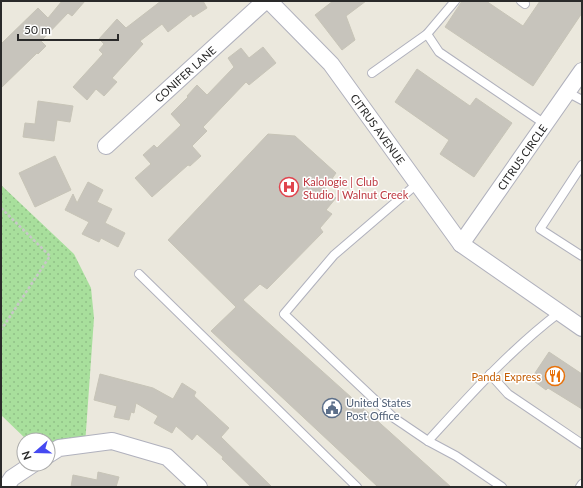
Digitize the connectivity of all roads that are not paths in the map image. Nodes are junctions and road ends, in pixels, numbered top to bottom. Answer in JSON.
{"nodes":[{"id":1,"x":265,"y":1,"type":"edge"},
{"id":2,"x":269,"y":1,"type":"edge"},
{"id":3,"x":455,"y":1,"type":"edge"},
{"id":4,"x":427,"y":34,"type":"junction"},
{"id":5,"x":582,"y":71,"type":"edge"},
{"id":6,"x":372,"y":73,"type":"dead end"},
{"id":7,"x":568,"y":92,"type":"junction"},
{"id":8,"x":582,"y":100,"type":"edge"},
{"id":9,"x":545,"y":124,"type":"junction"},
{"id":10,"x":106,"y":146,"type":"dead end"},
{"id":11,"x":582,"y":165,"type":"edge"},
{"id":12,"x":418,"y":184,"type":"junction"},
{"id":13,"x":461,"y":244,"type":"junction"},
{"id":14,"x":582,"y":256,"type":"edge"},
{"id":15,"x":139,"y":274,"type":"dead end"},
{"id":16,"x":560,"y":312,"type":"junction"},
{"id":17,"x":582,"y":328,"type":"edge"},
{"id":18,"x":490,"y":374,"type":"junction"},
{"id":19,"x":428,"y":441,"type":"junction"},
{"id":20,"x":582,"y":444,"type":"edge"},
{"id":21,"x":56,"y":450,"type":"edge"},
{"id":22,"x":21,"y":472,"type":"edge"},
{"id":23,"x":582,"y":484,"type":"edge"},
{"id":24,"x":6,"y":487,"type":"edge"},
{"id":25,"x":199,"y":487,"type":"edge"},
{"id":26,"x":357,"y":487,"type":"edge"},
{"id":27,"x":502,"y":487,"type":"edge"},
{"id":28,"x":580,"y":487,"type":"edge"}],
"edges":[{"from":1,"to":10,"type":"street","name":"CONIFER LANE"},
{"from":2,"to":12,"type":"street","name":"CITRUS AVENUE"},
{"from":3,"to":4,"type":"lane"},
{"from":4,"to":6,"type":"lane"},
{"from":4,"to":9,"type":"lane"},
{"from":5,"to":7,"type":"street","name":"CITRUS CIRCLE"},
{"from":7,"to":8,"type":"lane"},
{"from":7,"to":9,"type":"street","name":"CITRUS CIRCLE"},
{"from":9,"to":13,"type":"street","name":"CITRUS CIRCLE"},
{"from":11,"to":14,"type":"lane"},
{"from":12,"to":13,"type":"street","name":"CITRUS AVENUE"},
{"from":12,"to":19,"type":"lane"},
{"from":13,"to":16,"type":"street","name":"CITRUS AVENUE"},
{"from":15,"to":26,"type":"lane"},
{"from":16,"to":17,"type":"street","name":"CITRUS AVENUE"},
{"from":16,"to":18,"type":"lane"},
{"from":18,"to":19,"type":"lane"},
{"from":18,"to":20,"type":"lane"},
{"from":19,"to":27,"type":"lane"},
{"from":21,"to":25,"type":"street"},
{"from":22,"to":24,"type":"street"},
{"from":23,"to":28,"type":"lane"}]}
